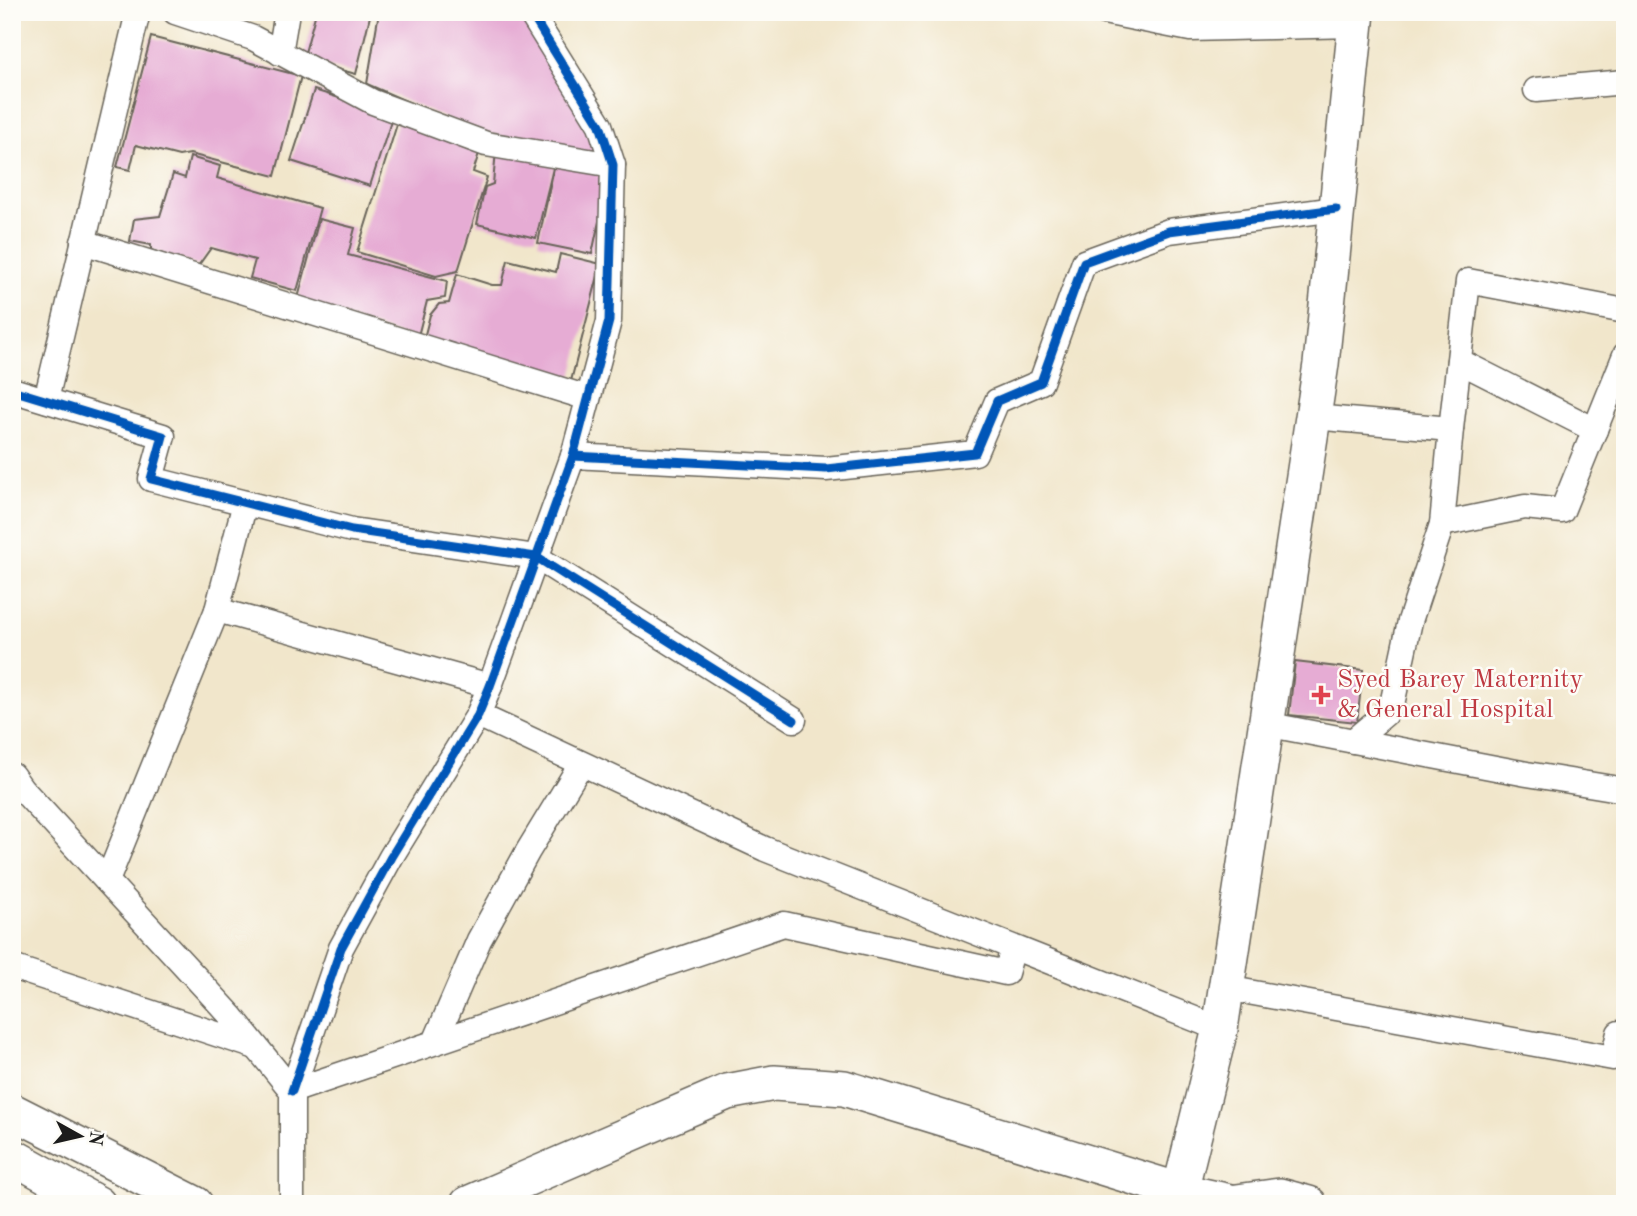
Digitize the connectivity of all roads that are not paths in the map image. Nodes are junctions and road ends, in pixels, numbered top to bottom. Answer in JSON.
{"nodes":[{"id":1,"x":138,"y":12,"type":"edge"},
{"id":2,"x":175,"y":12,"type":"edge"},
{"id":3,"x":287,"y":12,"type":"edge"},
{"id":4,"x":530,"y":12,"type":"edge"},
{"id":5,"x":1104,"y":12,"type":"edge"},
{"id":6,"x":1356,"y":19,"type":"edge"},
{"id":7,"x":280,"y":52,"type":"junction"},
{"id":8,"x":1625,"y":82,"type":"edge"},
{"id":9,"x":1536,"y":90,"type":"dead end"},
{"id":10,"x":613,"y":165,"type":"junction"},
{"id":11,"x":1336,"y":209,"type":"junction"},
{"id":12,"x":83,"y":242,"type":"junction"},
{"id":13,"x":1625,"y":311,"type":"edge"},
{"id":14,"x":1625,"y":355,"type":"edge"},
{"id":15,"x":1459,"y":361,"type":"junction"},
{"id":16,"x":12,"y":390,"type":"edge"},
{"id":17,"x":588,"y":398,"type":"junction"},
{"id":18,"x":46,"y":400,"type":"junction"},
{"id":19,"x":1313,"y":417,"type":"junction"},
{"id":20,"x":1451,"y":429,"type":"junction"},
{"id":21,"x":1594,"y":430,"type":"junction"},
{"id":22,"x":573,"y":456,"type":"junction"},
{"id":23,"x":245,"y":503,"type":"junction"},
{"id":24,"x":1442,"y":524,"type":"junction"},
{"id":25,"x":536,"y":557,"type":"junction"},
{"id":26,"x":217,"y":610,"type":"junction"},
{"id":27,"x":490,"y":686,"type":"junction"},
{"id":28,"x":478,"y":715,"type":"junction"},
{"id":29,"x":794,"y":720,"type":"dead end"},
{"id":30,"x":1265,"y":724,"type":"junction"},
{"id":31,"x":1353,"y":741,"type":"junction"},
{"id":32,"x":581,"y":764,"type":"junction"},
{"id":33,"x":12,"y":775,"type":"edge"},
{"id":34,"x":1625,"y":790,"type":"edge"},
{"id":35,"x":107,"y":881,"type":"junction"},
{"id":36,"x":1013,"y":948,"type":"junction"},
{"id":37,"x":12,"y":967,"type":"edge"},
{"id":38,"x":1226,"y":988,"type":"junction"},
{"id":39,"x":1220,"y":1029,"type":"junction"},
{"id":40,"x":1625,"y":1035,"type":"edge"},
{"id":41,"x":435,"y":1042,"type":"junction"},
{"id":42,"x":256,"y":1047,"type":"junction"},
{"id":43,"x":292,"y":1091,"type":"junction"},
{"id":44,"x":12,"y":1111,"type":"edge"},
{"id":45,"x":12,"y":1156,"type":"edge"},
{"id":46,"x":1178,"y":1197,"type":"edge"},
{"id":47,"x":1239,"y":1203,"type":"edge"},
{"id":48,"x":98,"y":1204,"type":"edge"},
{"id":49,"x":195,"y":1204,"type":"edge"},
{"id":50,"x":292,"y":1204,"type":"edge"},
{"id":51,"x":468,"y":1204,"type":"edge"},
{"id":52,"x":1308,"y":1204,"type":"edge"}],
"edges":[{"from":1,"to":12,"type":"street"},
{"from":2,"to":7,"type":"street"},
{"from":3,"to":7,"type":"street"},
{"from":4,"to":10,"type":"street"},
{"from":5,"to":6,"type":"street"},
{"from":6,"to":11,"type":"main road"},
{"from":7,"to":10,"type":"street"},
{"from":8,"to":9,"type":"street"},
{"from":10,"to":17,"type":"street"},
{"from":11,"to":19,"type":"main road"},
{"from":11,"to":22,"type":"street"},
{"from":12,"to":17,"type":"street"},
{"from":12,"to":18,"type":"street"},
{"from":13,"to":15,"type":"street"},
{"from":14,"to":21,"type":"street"},
{"from":15,"to":20,"type":"street"},
{"from":15,"to":21,"type":"street"},
{"from":16,"to":18,"type":"street"},
{"from":17,"to":22,"type":"street"},
{"from":18,"to":23,"type":"street"},
{"from":19,"to":20,"type":"street"},
{"from":19,"to":30,"type":"main road"},
{"from":20,"to":24,"type":"street"},
{"from":21,"to":24,"type":"street"},
{"from":22,"to":25,"type":"street"},
{"from":23,"to":25,"type":"street"},
{"from":23,"to":26,"type":"street"},
{"from":24,"to":31,"type":"street"},
{"from":25,"to":27,"type":"street"},
{"from":25,"to":29,"type":"street"},
{"from":26,"to":27,"type":"street"},
{"from":26,"to":35,"type":"street"},
{"from":27,"to":28,"type":"street"},
{"from":28,"to":32,"type":"street"},
{"from":28,"to":43,"type":"street"},
{"from":30,"to":31,"type":"street"},
{"from":30,"to":38,"type":"main road"},
{"from":31,"to":34,"type":"street"},
{"from":32,"to":36,"type":"street"},
{"from":32,"to":41,"type":"street"},
{"from":33,"to":35,"type":"street"},
{"from":35,"to":42,"type":"street"},
{"from":36,"to":39,"type":"street"},
{"from":36,"to":41,"type":"street"},
{"from":37,"to":42,"type":"street"},
{"from":38,"to":39,"type":"main road"},
{"from":38,"to":40,"type":"street"},
{"from":39,"to":46,"type":"main road"},
{"from":41,"to":43,"type":"street"},
{"from":42,"to":43,"type":"street"},
{"from":43,"to":50,"type":"street"},
{"from":44,"to":49,"type":"main road"},
{"from":45,"to":48,"type":"main road"},
{"from":46,"to":47,"type":"main road"},
{"from":46,"to":51,"type":"main road"},
{"from":47,"to":52,"type":"main road"}]}
